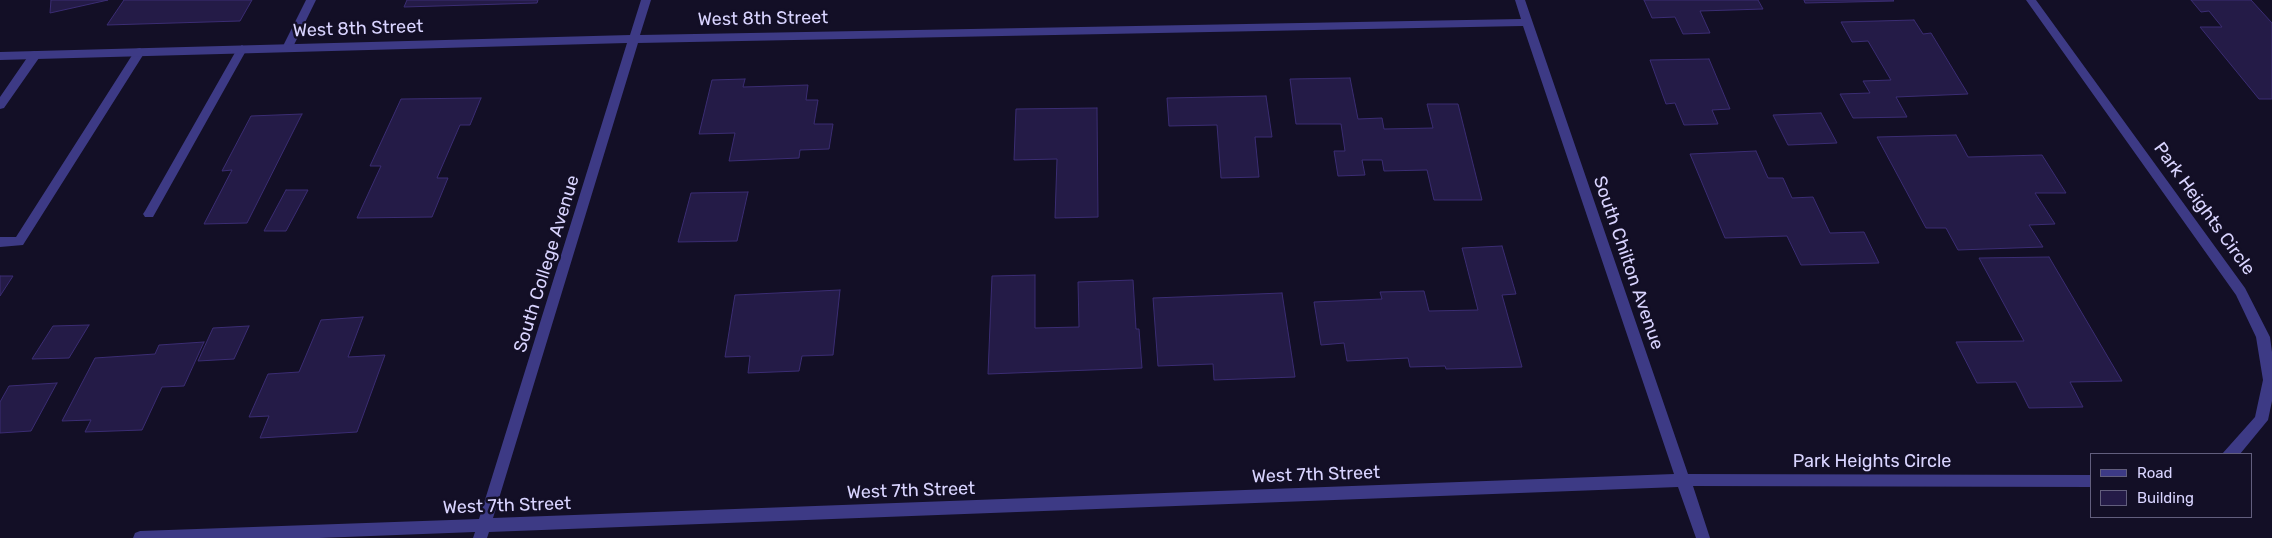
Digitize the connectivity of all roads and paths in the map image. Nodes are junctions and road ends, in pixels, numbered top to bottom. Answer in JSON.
{"nodes":[{"id":1,"x":311,"y":0,"type":"edge"},
{"id":2,"x":646,"y":0,"type":"edge"},
{"id":3,"x":1520,"y":0,"type":"edge"},
{"id":4,"x":2031,"y":0,"type":"edge"},
{"id":5,"x":1527,"y":22,"type":"junction"},
{"id":6,"x":635,"y":39,"type":"junction"},
{"id":7,"x":287,"y":48,"type":"junction"},
{"id":8,"x":242,"y":49,"type":"junction"},
{"id":9,"x":140,"y":52,"type":"junction"},
{"id":10,"x":35,"y":55,"type":"junction"},
{"id":11,"x":0,"y":56,"type":"edge"},
{"id":12,"x":0,"y":105,"type":"edge"},
{"id":13,"x":148,"y":214,"type":"dead end"},
{"id":14,"x":0,"y":242,"type":"edge"},
{"id":15,"x":2231,"y":453,"type":"edge"},
{"id":16,"x":1684,"y":480,"type":"junction"},
{"id":17,"x":2090,"y":481,"type":"edge"},
{"id":18,"x":482,"y":532,"type":"edge"},
{"id":19,"x":140,"y":538,"type":"edge"},
{"id":20,"x":1702,"y":538,"type":"edge"}],
"edges":[{"from":1,"to":7,"type":"street"},
{"from":2,"to":6,"type":"street","name":"South College Avenue"},
{"from":3,"to":5,"type":"street","name":"South Chilton Avenue"},
{"from":4,"to":15,"type":"street","name":"Park Heights Circle"},
{"from":5,"to":6,"type":"street","name":"West 8th Street"},
{"from":5,"to":16,"type":"street","name":"South Chilton Avenue"},
{"from":6,"to":7,"type":"street","name":"West 8th Street"},
{"from":6,"to":18,"type":"street","name":"South College Avenue"},
{"from":7,"to":8,"type":"street","name":"West 8th Street"},
{"from":8,"to":9,"type":"street","name":"West 8th Street"},
{"from":8,"to":13,"type":"street"},
{"from":9,"to":10,"type":"street","name":"West 8th Street"},
{"from":9,"to":14,"type":"street"},
{"from":10,"to":11,"type":"street","name":"West 8th Street"},
{"from":10,"to":12,"type":"street"},
{"from":16,"to":17,"type":"street","name":"Park Heights Circle"},
{"from":16,"to":18,"type":"street","name":"West 7th Street"},
{"from":16,"to":20,"type":"street","name":"South Chilton Avenue"},
{"from":18,"to":19,"type":"street","name":"West 7th Street"}]}
